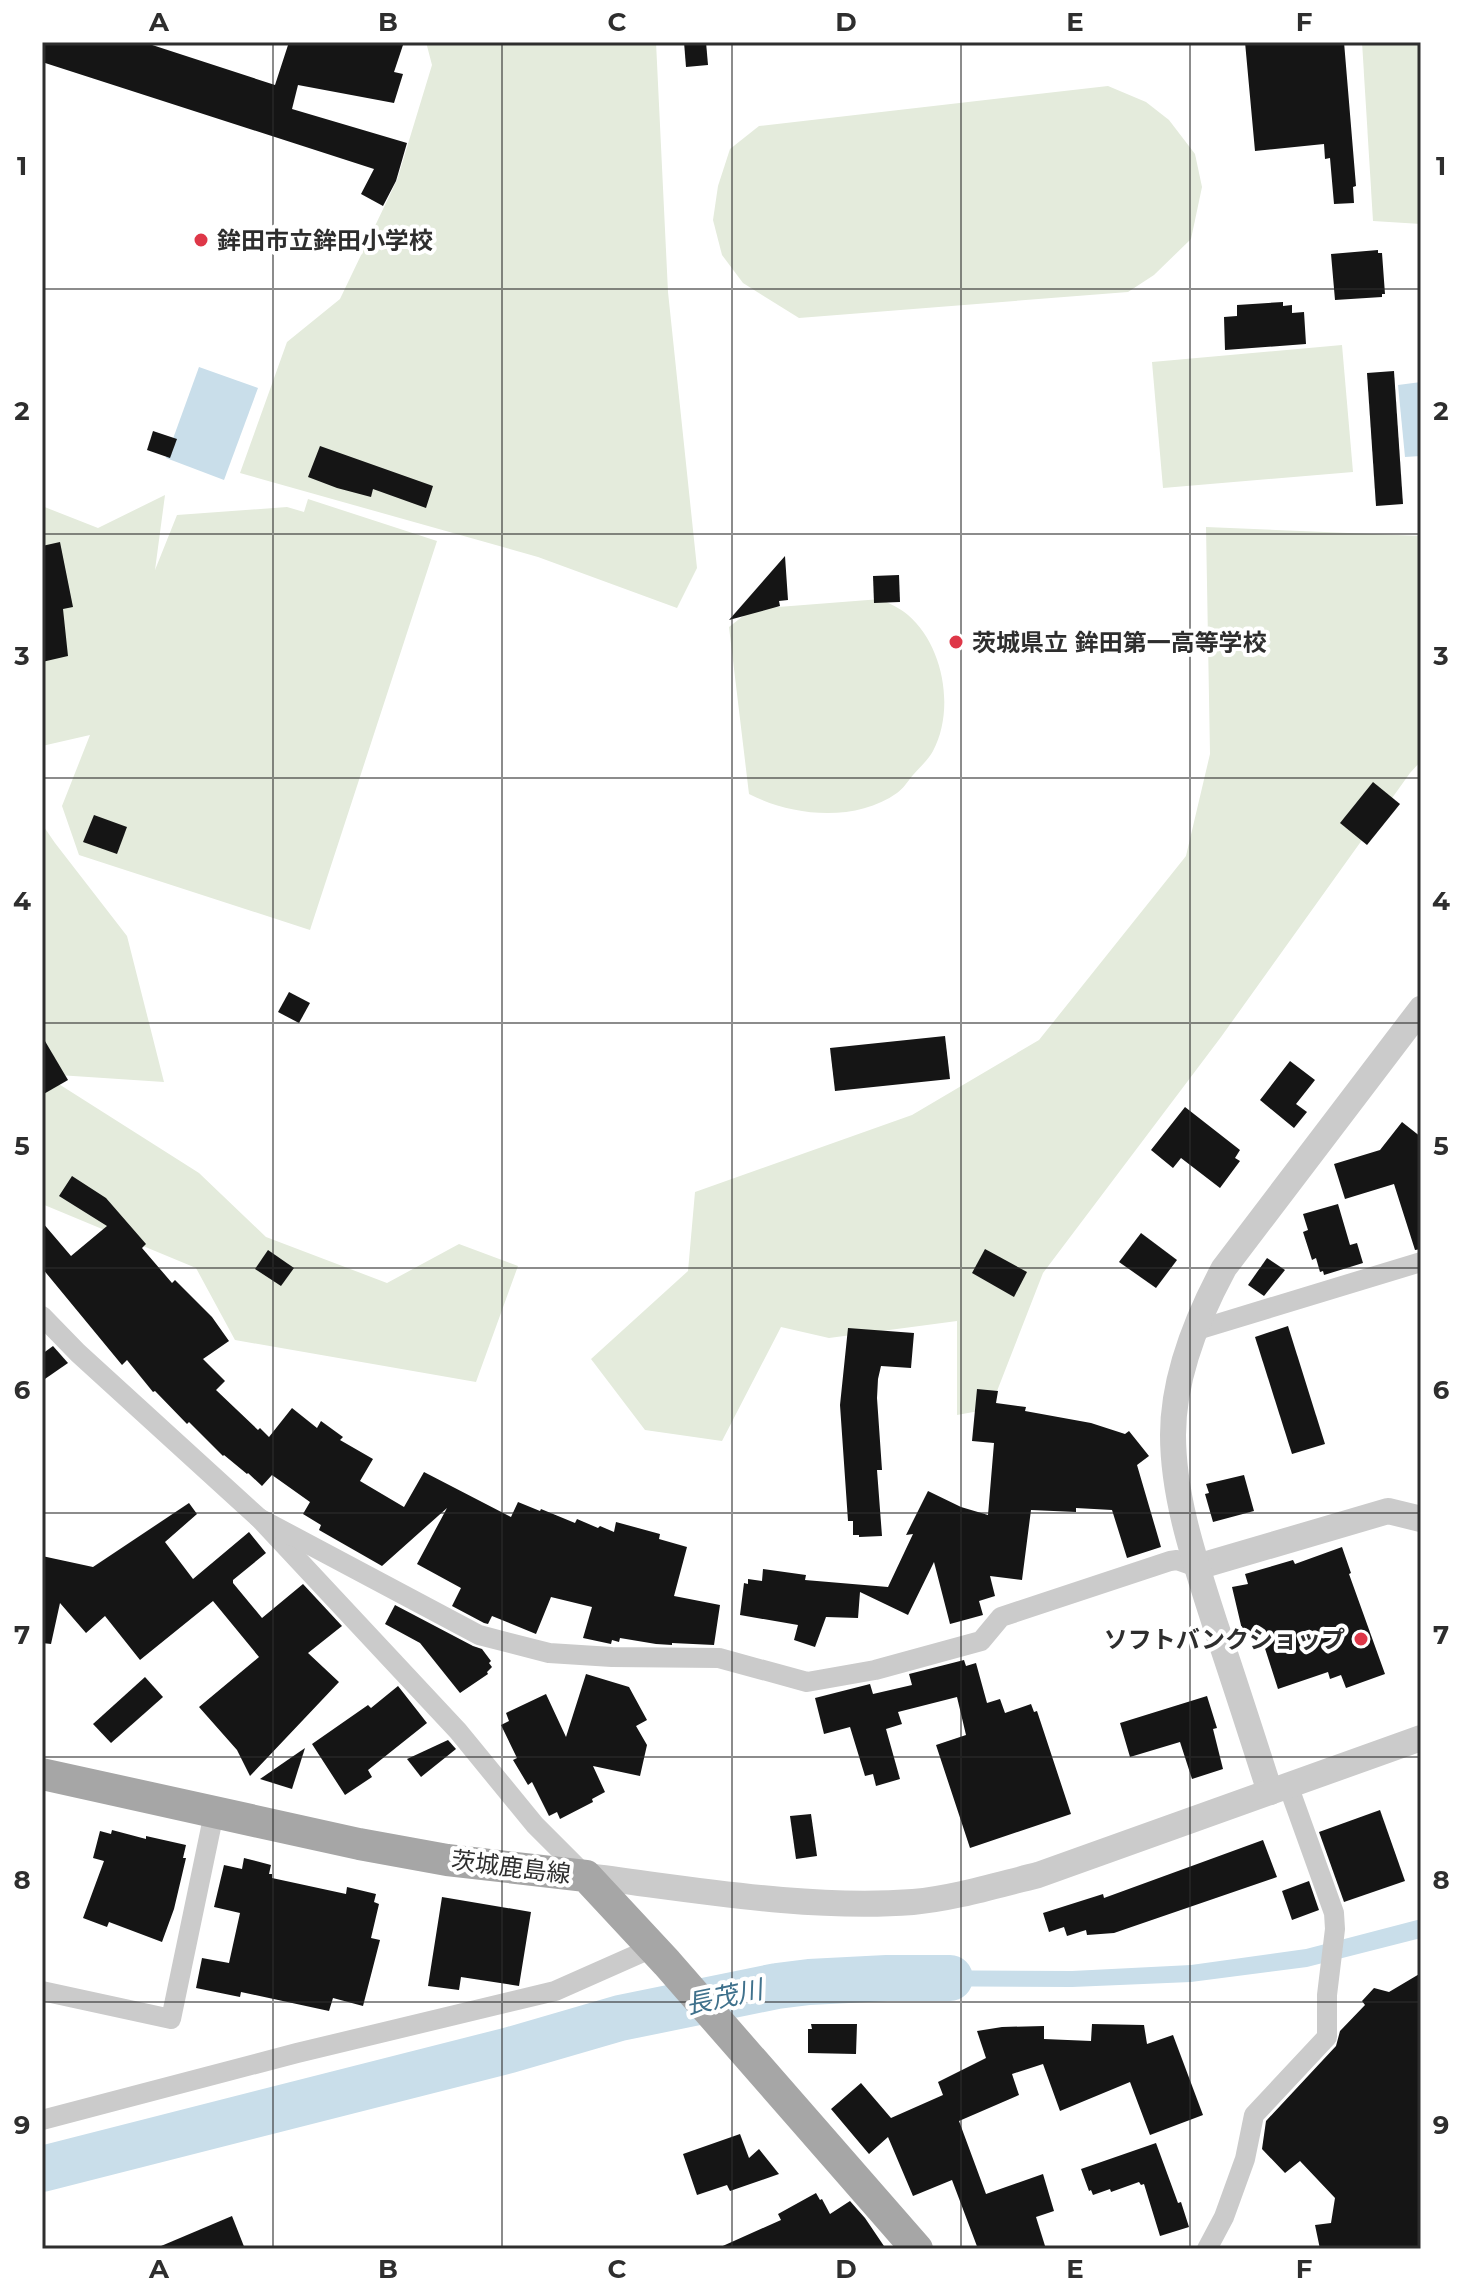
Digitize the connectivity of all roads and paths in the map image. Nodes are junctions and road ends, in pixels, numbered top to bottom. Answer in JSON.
{"nodes":[{"id":1,"x":1421,"y":1009,"type":"edge"},
{"id":2,"x":1421,"y":1262,"type":"edge"},
{"id":3,"x":42,"y":1316,"type":"edge"},
{"id":4,"x":1194,"y":1331,"type":"junction"},
{"id":5,"x":259,"y":1518,"type":"junction"},
{"id":6,"x":1421,"y":1519,"type":"edge"},
{"id":7,"x":1197,"y":1567,"type":"junction"},
{"id":8,"x":1421,"y":1738,"type":"edge"},
{"id":9,"x":42,"y":1774,"type":"edge"},
{"id":10,"x":1279,"y":1788,"type":"junction"},
{"id":11,"x":214,"y":1813,"type":"junction"},
{"id":12,"x":586,"y":1876,"type":"junction"},
{"id":13,"x":660,"y":1956,"type":"junction"},
{"id":14,"x":42,"y":1991,"type":"edge"},
{"id":15,"x":42,"y":2120,"type":"edge"},
{"id":16,"x":917,"y":2249,"type":"edge"},
{"id":17,"x":1207,"y":2249,"type":"edge"}],
"edges":[{"from":1,"to":4,"type":"street"},
{"from":2,"to":4,"type":"street"},
{"from":3,"to":5,"type":"street"},
{"from":4,"to":7,"type":"street"},
{"from":5,"to":7,"type":"street"},
{"from":5,"to":12,"type":"street"},
{"from":6,"to":7,"type":"street"},
{"from":7,"to":10,"type":"street"},
{"from":8,"to":10,"type":"street"},
{"from":9,"to":11,"type":"main road","name":"茨城鹿島線"},
{"from":10,"to":12,"type":"street"},
{"from":10,"to":17,"type":"street"},
{"from":11,"to":12,"type":"main road","name":"茨城鹿島線"},
{"from":11,"to":14,"type":"street"},
{"from":12,"to":13,"type":"main road","name":"茨城鹿島線"},
{"from":13,"to":15,"type":"street"},
{"from":13,"to":16,"type":"main road","name":"茨城鹿島線"}]}
